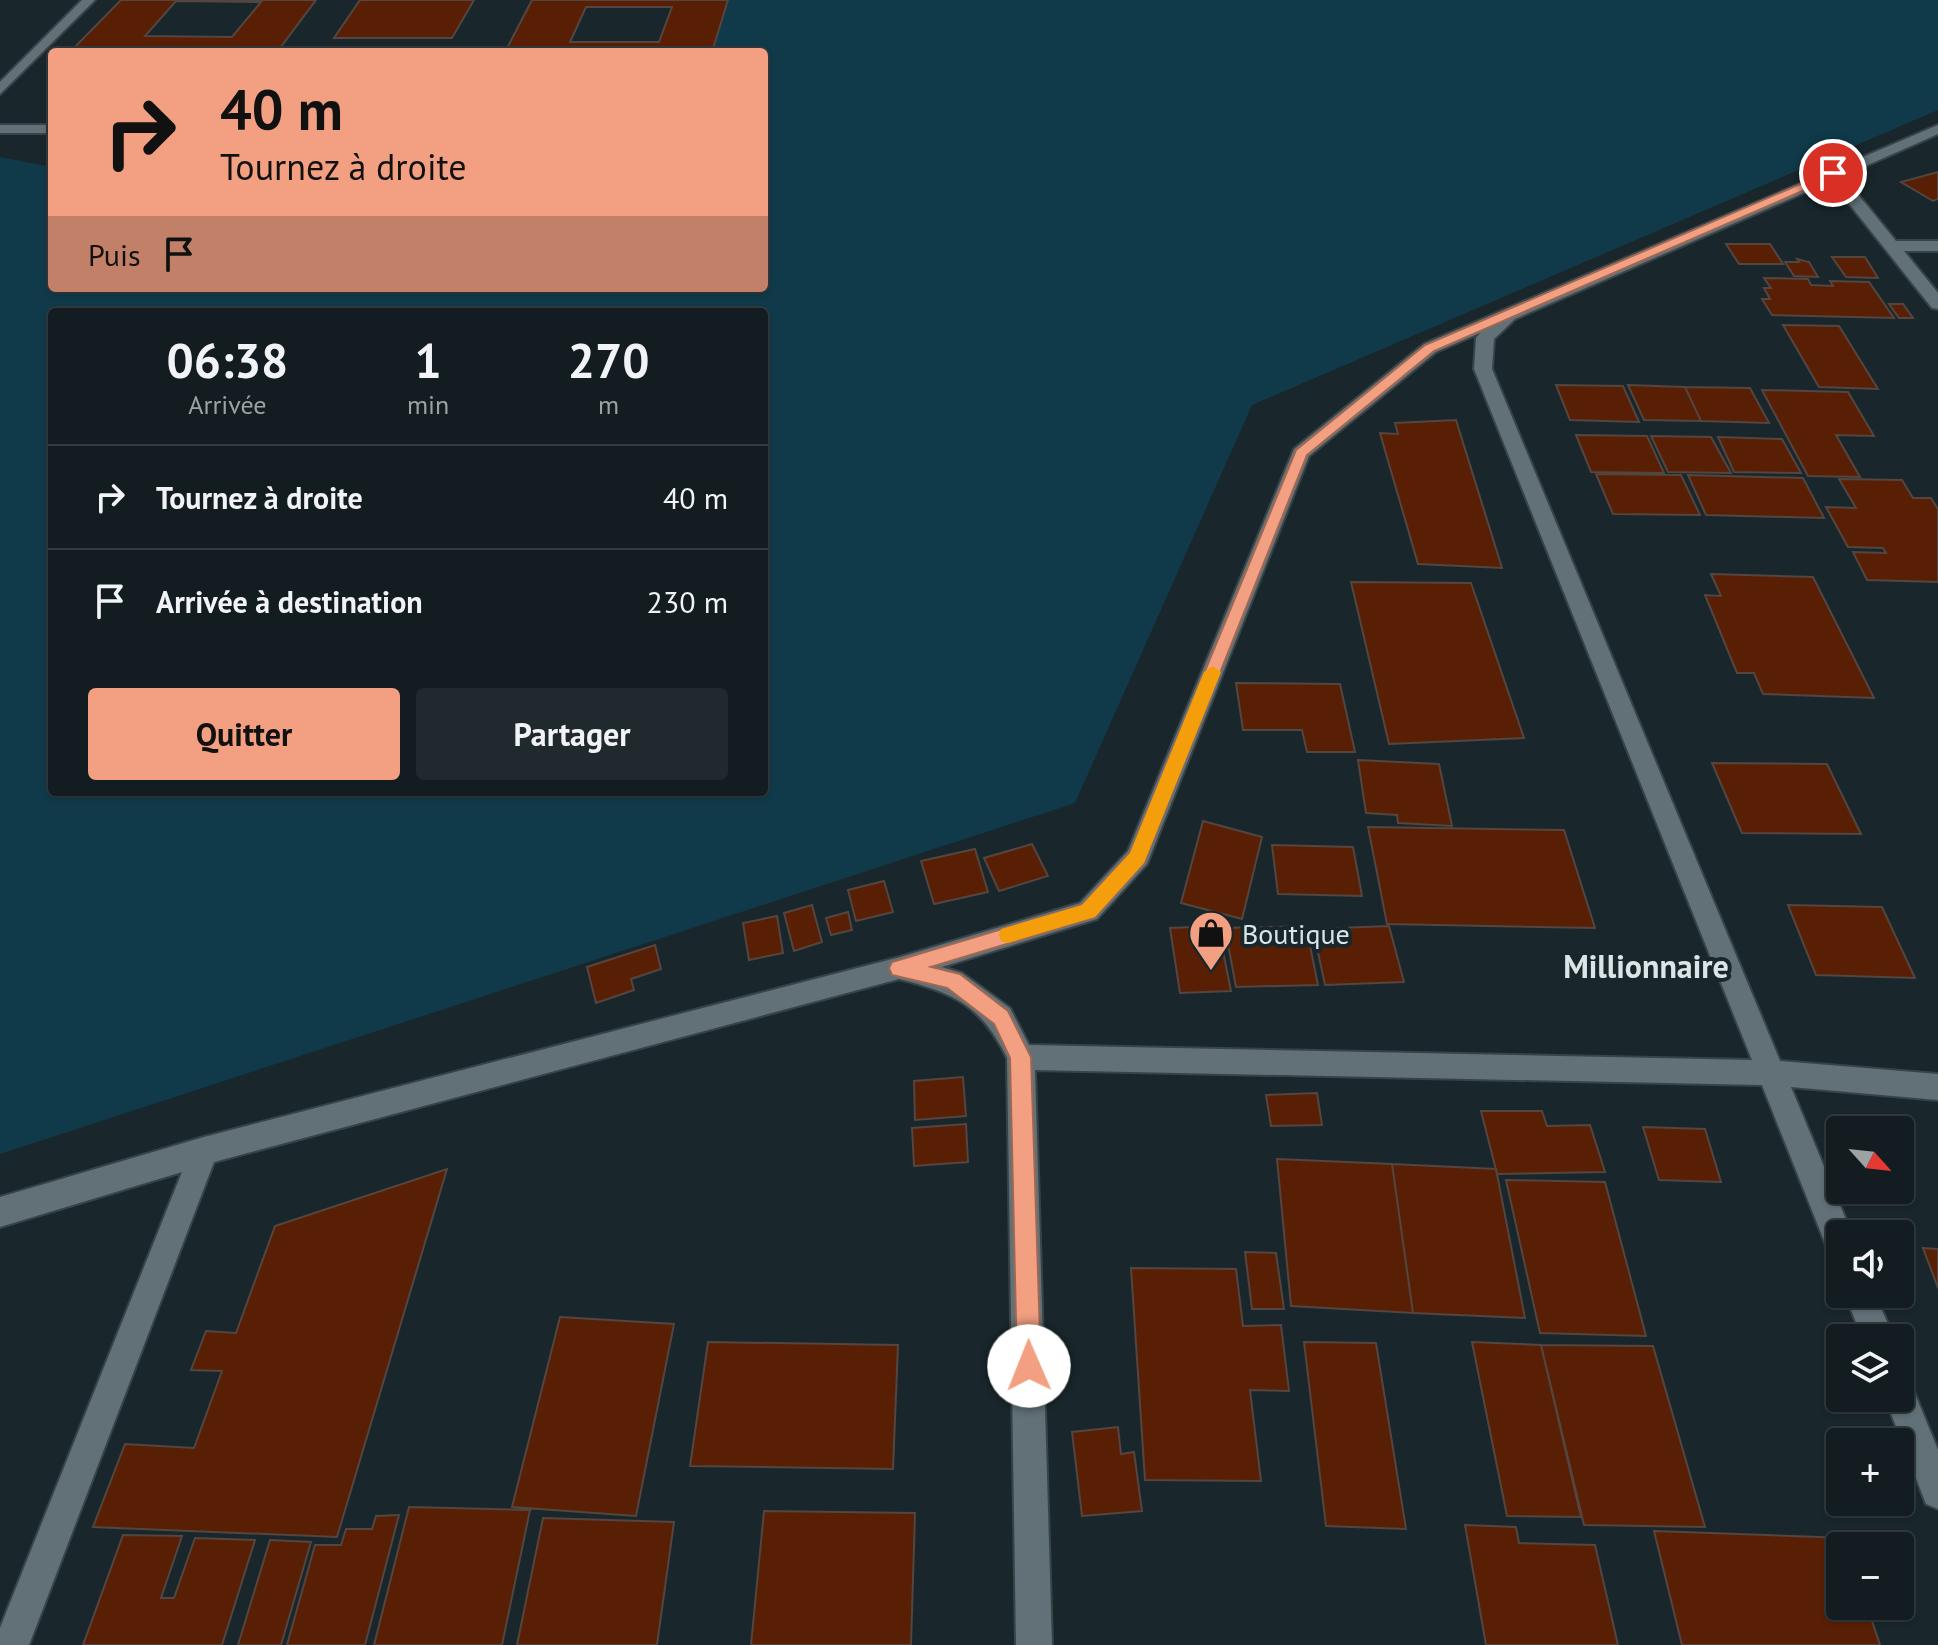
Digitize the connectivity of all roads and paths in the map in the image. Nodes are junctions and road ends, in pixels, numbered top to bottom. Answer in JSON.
{"nodes":[{"id":1,"x":89,"y":0,"type":"edge"},
{"id":2,"x":0,"y":90,"type":"edge"},
{"id":3,"x":0,"y":129,"type":"edge"},
{"id":4,"x":48,"y":129,"type":"edge"},
{"id":5,"x":1938,"y":129,"type":"edge"},
{"id":6,"x":1833,"y":173,"type":"junction"},
{"id":7,"x":1892,"y":246,"type":"junction"},
{"id":8,"x":1938,"y":246,"type":"edge"},
{"id":9,"x":1938,"y":304,"type":"edge"},
{"id":10,"x":1509,"y":315,"type":"junction"},
{"id":11,"x":899,"y":968,"type":"junction"},
{"id":12,"x":1021,"y":1057,"type":"junction"},
{"id":13,"x":1774,"y":1073,"type":"junction"},
{"id":14,"x":1938,"y":1087,"type":"edge"},
{"id":15,"x":204,"y":1151,"type":"junction"},
{"id":16,"x":0,"y":1212,"type":"edge"},
{"id":17,"x":1831,"y":1220,"type":"edge"},
{"id":18,"x":1907,"y":1412,"type":"edge"},
{"id":19,"x":1938,"y":1492,"type":"edge"},
{"id":20,"x":11,"y":1645,"type":"edge"},
{"id":21,"x":1034,"y":1645,"type":"edge"}],
"edges":[{"from":1,"to":2,"type":"street"},
{"from":3,"to":4,"type":"street"},
{"from":5,"to":6,"type":"street"},
{"from":6,"to":7,"type":"street"},
{"from":6,"to":10,"type":"street"},
{"from":7,"to":8,"type":"street"},
{"from":7,"to":9,"type":"street"},
{"from":10,"to":11,"type":"street"},
{"from":10,"to":13,"type":"street"},
{"from":11,"to":12,"type":"street"},
{"from":11,"to":15,"type":"street"},
{"from":12,"to":13,"type":"street"},
{"from":12,"to":21,"type":"street"},
{"from":13,"to":14,"type":"street"},
{"from":13,"to":17,"type":"street"},
{"from":15,"to":16,"type":"street"},
{"from":15,"to":20,"type":"street"},
{"from":18,"to":19,"type":"street"}]}
